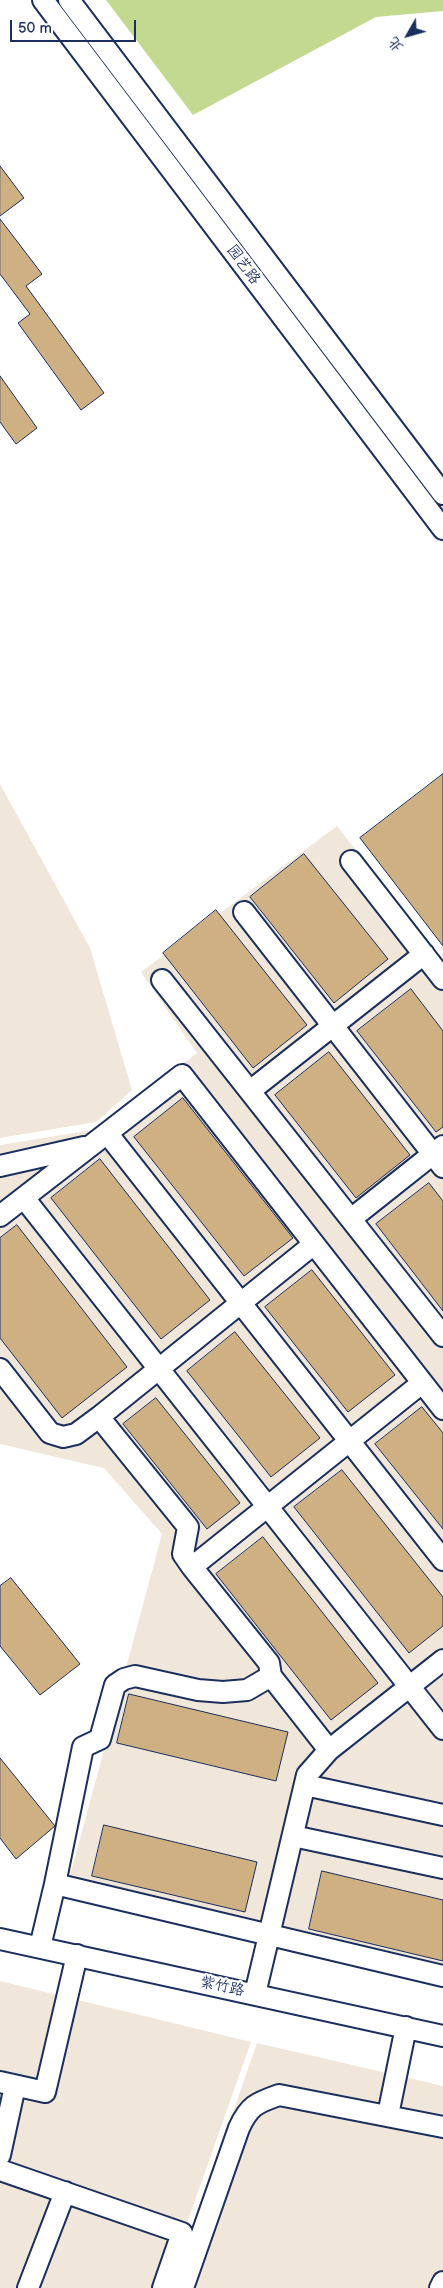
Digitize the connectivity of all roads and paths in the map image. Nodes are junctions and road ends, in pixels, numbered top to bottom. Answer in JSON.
{"nodes":[{"id":1,"x":43,"y":0,"type":"edge"},
{"id":2,"x":69,"y":0,"type":"edge"},
{"id":3,"x":443,"y":494,"type":"edge"},
{"id":4,"x":443,"y":529,"type":"edge"},
{"id":5,"x":351,"y":861,"type":"dead end"},
{"id":6,"x":244,"y":912,"type":"dead end"},
{"id":7,"x":424,"y":954,"type":"junction"},
{"id":8,"x":443,"y":979,"type":"edge"},
{"id":9,"x":162,"y":980,"type":"dead end"},
{"id":10,"x":332,"y":1025,"type":"junction"},
{"id":11,"x":250,"y":1091,"type":"junction"},
{"id":12,"x":107,"y":1133,"type":"junction"},
{"id":13,"x":90,"y":1146,"type":"junction"},
{"id":14,"x":440,"y":1156,"type":"edge"},
{"id":15,"x":0,"y":1166,"type":"edge"},
{"id":16,"x":24,"y":1198,"type":"junction"},
{"id":17,"x":0,"y":1216,"type":"edge"},
{"id":18,"x":351,"y":1219,"type":"junction"},
{"id":19,"x":314,"y":1244,"type":"junction"},
{"id":20,"x":240,"y":1303,"type":"junction"},
{"id":21,"x":443,"y":1336,"type":"edge"},
{"id":22,"x":158,"y":1367,"type":"junction"},
{"id":23,"x":0,"y":1370,"type":"edge"},
{"id":24,"x":422,"y":1383,"type":"junction"},
{"id":25,"x":443,"y":1409,"type":"edge"},
{"id":26,"x":99,"y":1417,"type":"junction"},
{"id":27,"x":349,"y":1441,"type":"junction"},
{"id":28,"x":268,"y":1507,"type":"junction"},
{"id":29,"x":443,"y":1560,"type":"edge"},
{"id":30,"x":192,"y":1567,"type":"junction"},
{"id":31,"x":443,"y":1660,"type":"edge"},
{"id":32,"x":271,"y":1676,"type":"junction"},
{"id":33,"x":410,"y":1686,"type":"junction"},
{"id":34,"x":443,"y":1729,"type":"edge"},
{"id":35,"x":328,"y":1750,"type":"junction"},
{"id":36,"x":305,"y":1785,"type":"junction"},
{"id":37,"x":443,"y":1815,"type":"edge"},
{"id":38,"x":293,"y":1836,"type":"junction"},
{"id":39,"x":443,"y":1868,"type":"edge"},
{"id":40,"x":55,"y":1884,"type":"junction"},
{"id":41,"x":270,"y":1936,"type":"junction"},
{"id":42,"x":0,"y":1939,"type":"edge"},
{"id":43,"x":40,"y":1948,"type":"junction"},
{"id":44,"x":77,"y":1955,"type":"junction"},
{"id":45,"x":443,"y":1976,"type":"edge"},
{"id":46,"x":255,"y":1994,"type":"junction"},
{"id":47,"x":406,"y":2028,"type":"junction"},
{"id":48,"x":443,"y":2036,"type":"edge"},
{"id":49,"x":7,"y":2084,"type":"edge"},
{"id":50,"x":388,"y":2115,"type":"junction"},
{"id":51,"x":443,"y":2127,"type":"edge"},
{"id":52,"x":0,"y":2155,"type":"edge"},
{"id":53,"x":0,"y":2170,"type":"edge"},
{"id":54,"x":65,"y":2192,"type":"junction"},
{"id":55,"x":443,"y":2282,"type":"edge"},
{"id":56,"x":28,"y":2288,"type":"edge"},
{"id":57,"x":163,"y":2288,"type":"edge"},
{"id":58,"x":183,"y":2288,"type":"edge"},
{"id":59,"x":440,"y":2288,"type":"edge"}],
"edges":[{"from":1,"to":4,"type":"street","name":"园艺路"},
{"from":2,"to":3,"type":"street","name":"园艺路"},
{"from":5,"to":7,"type":"street"},
{"from":6,"to":10,"type":"street"},
{"from":7,"to":8,"type":"street"},
{"from":7,"to":10,"type":"street"},
{"from":9,"to":11,"type":"street"},
{"from":10,"to":11,"type":"street"},
{"from":10,"to":14,"type":"street"},
{"from":11,"to":18,"type":"street"},
{"from":12,"to":13,"type":"street"},
{"from":12,"to":19,"type":"street"},
{"from":12,"to":20,"type":"street"},
{"from":13,"to":15,"type":"street"},
{"from":13,"to":16,"type":"street"},
{"from":14,"to":18,"type":"street"},
{"from":16,"to":17,"type":"street"},
{"from":16,"to":22,"type":"street"},
{"from":18,"to":21,"type":"street"},
{"from":19,"to":20,"type":"street"},
{"from":19,"to":24,"type":"street"},
{"from":20,"to":22,"type":"street"},
{"from":20,"to":27,"type":"street"},
{"from":22,"to":26,"type":"street"},
{"from":22,"to":28,"type":"street"},
{"from":23,"to":26,"type":"street"},
{"from":24,"to":25,"type":"street"},
{"from":24,"to":27,"type":"street"},
{"from":26,"to":30,"type":"street"},
{"from":27,"to":28,"type":"street"},
{"from":27,"to":29,"type":"street"},
{"from":28,"to":30,"type":"street"},
{"from":28,"to":33,"type":"street"},
{"from":30,"to":32,"type":"street"},
{"from":31,"to":33,"type":"street"},
{"from":32,"to":35,"type":"street"},
{"from":32,"to":40,"type":"street"},
{"from":33,"to":34,"type":"street"},
{"from":33,"to":35,"type":"street"},
{"from":35,"to":36,"type":"street"},
{"from":36,"to":37,"type":"street"},
{"from":36,"to":38,"type":"street"},
{"from":38,"to":39,"type":"street"},
{"from":38,"to":41,"type":"street"},
{"from":40,"to":41,"type":"street"},
{"from":40,"to":43,"type":"street"},
{"from":41,"to":45,"type":"street"},
{"from":41,"to":46,"type":"street"},
{"from":42,"to":43,"type":"street","name":"紫竹路"},
{"from":43,"to":44,"type":"street","name":"紫竹路"},
{"from":44,"to":46,"type":"street","name":"紫竹路"},
{"from":44,"to":49,"type":"street"},
{"from":46,"to":47,"type":"street","name":"紫竹路"},
{"from":47,"to":48,"type":"street","name":"紫竹路"},
{"from":47,"to":50,"type":"street"},
{"from":49,"to":52,"type":"street"},
{"from":50,"to":51,"type":"street"},
{"from":50,"to":58,"type":"street"},
{"from":53,"to":54,"type":"street"},
{"from":54,"to":56,"type":"street"},
{"from":54,"to":57,"type":"street"},
{"from":55,"to":59,"type":"street"}]}
